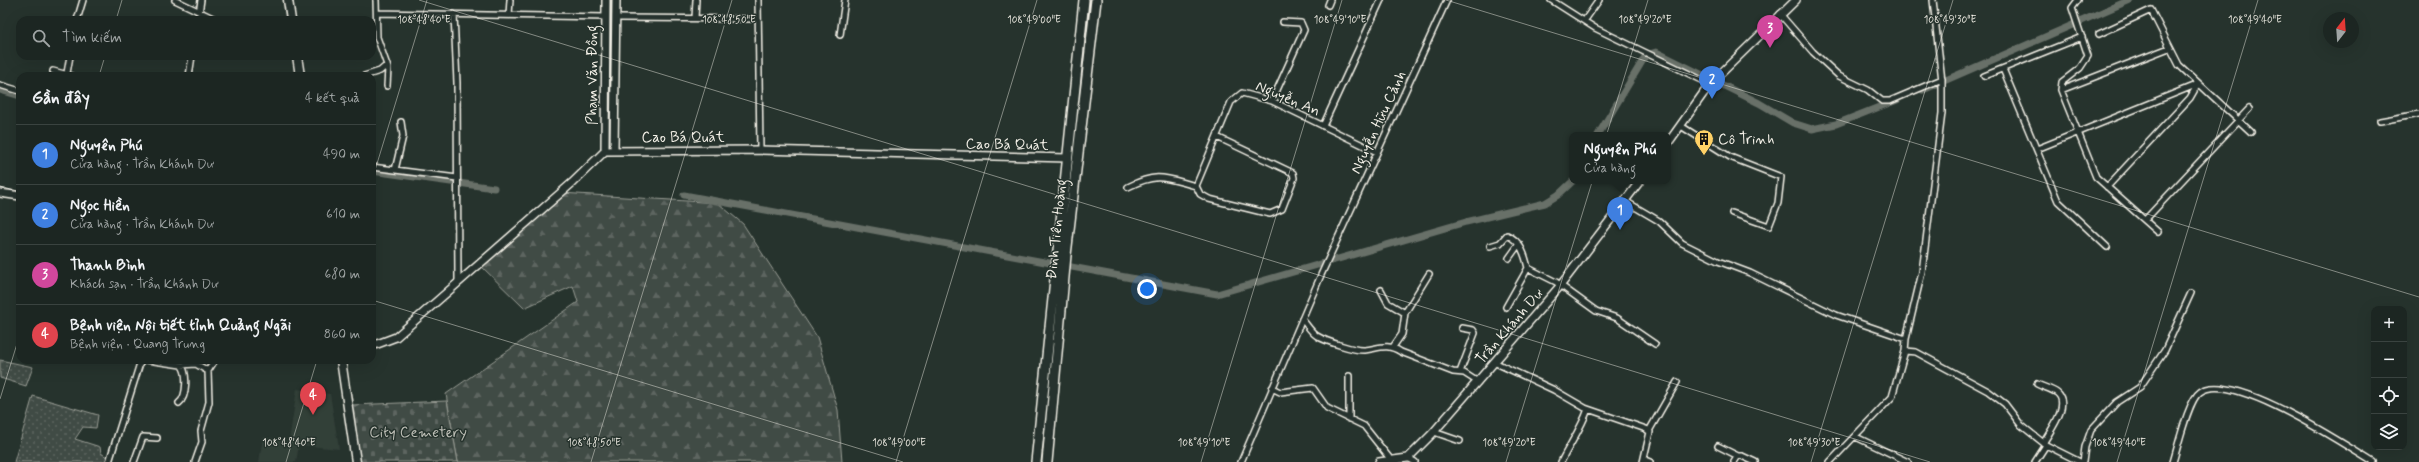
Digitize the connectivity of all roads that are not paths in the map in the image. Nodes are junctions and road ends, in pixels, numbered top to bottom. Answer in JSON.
{"nodes":[{"id":1,"x":83,"y":0,"type":"edge"},
{"id":2,"x":174,"y":0,"type":"edge"},
{"id":3,"x":201,"y":0,"type":"edge"},
{"id":4,"x":288,"y":0,"type":"edge"},
{"id":5,"x":376,"y":0,"type":"edge"},
{"id":6,"x":510,"y":0,"type":"edge"},
{"id":7,"x":606,"y":0,"type":"edge"},
{"id":8,"x":616,"y":0,"type":"edge"},
{"id":9,"x":696,"y":0,"type":"edge"},
{"id":10,"x":758,"y":0,"type":"edge"},
{"id":11,"x":845,"y":0,"type":"edge"},
{"id":12,"x":1084,"y":0,"type":"edge"},
{"id":13,"x":1096,"y":0,"type":"edge"},
{"id":14,"x":1381,"y":0,"type":"edge"},
{"id":15,"x":1447,"y":0,"type":"edge"},
{"id":16,"x":1551,"y":0,"type":"edge"},
{"id":17,"x":1599,"y":0,"type":"edge"},
{"id":18,"x":1796,"y":0,"type":"edge"},
{"id":19,"x":1933,"y":0,"type":"edge"},
{"id":20,"x":2078,"y":0,"type":"edge"},
{"id":21,"x":199,"y":13,"type":"junction"},
{"id":22,"x":377,"y":13,"type":"junction"},
{"id":23,"x":454,"y":14,"type":"junction"},
{"id":24,"x":1780,"y":14,"type":"junction"},
{"id":25,"x":78,"y":16,"type":"edge"},
{"id":26,"x":199,"y":16,"type":"edge"},
{"id":27,"x":207,"y":16,"type":"edge"},
{"id":28,"x":291,"y":16,"type":"edge"},
{"id":29,"x":509,"y":16,"type":"junction"},
{"id":30,"x":606,"y":18,"type":"junction"},
{"id":31,"x":616,"y":18,"type":"junction"},
{"id":32,"x":696,"y":18,"type":"junction"},
{"id":33,"x":757,"y":19,"type":"junction"},
{"id":34,"x":1585,"y":20,"type":"junction"},
{"id":35,"x":1283,"y":22,"type":"dead end"},
{"id":36,"x":2099,"y":34,"type":"dead end"},
{"id":37,"x":840,"y":35,"type":"dead end"},
{"id":38,"x":2082,"y":37,"type":"junction"},
{"id":39,"x":2169,"y":48,"type":"junction"},
{"id":40,"x":70,"y":60,"type":"edge"},
{"id":41,"x":192,"y":60,"type":"edge"},
{"id":42,"x":298,"y":60,"type":"edge"},
{"id":43,"x":387,"y":65,"type":"junction"},
{"id":44,"x":2003,"y":69,"type":"junction"},
{"id":45,"x":70,"y":72,"type":"edge"},
{"id":46,"x":190,"y":72,"type":"edge"},
{"id":47,"x":299,"y":72,"type":"edge"},
{"id":48,"x":376,"y":72,"type":"edge"},
{"id":49,"x":1984,"y":76,"type":"dead end"},
{"id":50,"x":1942,"y":82,"type":"junction"},
{"id":51,"x":606,"y":83,"type":"junction"},
{"id":52,"x":1711,"y":83,"type":"junction"},
{"id":53,"x":616,"y":84,"type":"junction"},
{"id":54,"x":2198,"y":84,"type":"junction"},
{"id":55,"x":0,"y":85,"type":"edge"},
{"id":56,"x":387,"y":86,"type":"dead end"},
{"id":57,"x":16,"y":90,"type":"edge"},
{"id":58,"x":2061,"y":90,"type":"junction"},
{"id":59,"x":1272,"y":101,"type":"junction"},
{"id":60,"x":2249,"y":109,"type":"dead end"},
{"id":61,"x":2419,"y":114,"type":"edge"},
{"id":62,"x":2238,"y":120,"type":"junction"},
{"id":63,"x":2380,"y":121,"type":"dead end"},
{"id":64,"x":401,"y":122,"type":"dead end"},
{"id":65,"x":1323,"y":126,"type":"junction"},
{"id":66,"x":1680,"y":126,"type":"junction"},
{"id":67,"x":2078,"y":132,"type":"junction"},
{"id":68,"x":2251,"y":132,"type":"dead end"},
{"id":69,"x":1217,"y":137,"type":"junction"},
{"id":70,"x":1671,"y":139,"type":"edge"},
{"id":71,"x":614,"y":149,"type":"junction"},
{"id":72,"x":2037,"y":149,"type":"junction"},
{"id":73,"x":760,"y":150,"type":"junction"},
{"id":74,"x":605,"y":151,"type":"junction"},
{"id":75,"x":1377,"y":152,"type":"junction"},
{"id":76,"x":1067,"y":158,"type":"junction"},
{"id":77,"x":376,"y":168,"type":"edge"},
{"id":78,"x":395,"y":170,"type":"junction"},
{"id":79,"x":456,"y":180,"type":"junction"},
{"id":80,"x":1638,"y":184,"type":"edge"},
{"id":81,"x":1196,"y":186,"type":"junction"},
{"id":82,"x":1128,"y":187,"type":"dead end"},
{"id":83,"x":2107,"y":187,"type":"junction"},
{"id":84,"x":0,"y":193,"type":"edge"},
{"id":85,"x":16,"y":195,"type":"edge"},
{"id":86,"x":1625,"y":201,"type":"junction"},
{"id":87,"x":1732,"y":213,"type":"dead end"},
{"id":88,"x":2145,"y":220,"type":"junction"},
{"id":89,"x":2158,"y":232,"type":"dead end"},
{"id":90,"x":1519,"y":244,"type":"junction"},
{"id":91,"x":1490,"y":246,"type":"dead end"},
{"id":92,"x":2107,"y":247,"type":"dead end"},
{"id":93,"x":1062,"y":254,"type":"junction"},
{"id":94,"x":1509,"y":258,"type":"dead end"},
{"id":95,"x":1528,"y":268,"type":"junction"},
{"id":96,"x":1429,"y":274,"type":"dead end"},
{"id":97,"x":1060,"y":278,"type":"junction"},
{"id":98,"x":458,"y":283,"type":"junction"},
{"id":99,"x":1560,"y":286,"type":"junction"},
{"id":100,"x":1381,"y":290,"type":"dead end"},
{"id":101,"x":2191,"y":293,"type":"dead end"},
{"id":102,"x":1506,"y":307,"type":"dead end"},
{"id":103,"x":1405,"y":314,"type":"junction"},
{"id":104,"x":1302,"y":319,"type":"junction"},
{"id":105,"x":1462,"y":328,"type":"dead end"},
{"id":106,"x":1906,"y":339,"type":"junction"},
{"id":107,"x":376,"y":344,"type":"edge"},
{"id":108,"x":1655,"y":344,"type":"dead end"},
{"id":109,"x":1393,"y":347,"type":"junction"},
{"id":110,"x":1905,"y":351,"type":"junction"},
{"id":111,"x":1496,"y":363,"type":"junction"},
{"id":112,"x":140,"y":364,"type":"edge"},
{"id":113,"x":174,"y":364,"type":"edge"},
{"id":114,"x":212,"y":364,"type":"edge"},
{"id":115,"x":342,"y":364,"type":"edge"},
{"id":116,"x":181,"y":365,"type":"junction"},
{"id":117,"x":208,"y":370,"type":"junction"},
{"id":118,"x":1460,"y":372,"type":"junction"},
{"id":119,"x":1349,"y":376,"type":"dead end"},
{"id":120,"x":1478,"y":382,"type":"junction"},
{"id":121,"x":1677,"y":382,"type":"dead end"},
{"id":122,"x":2037,"y":384,"type":"dead end"},
{"id":123,"x":1272,"y":388,"type":"junction"},
{"id":124,"x":179,"y":403,"type":"dead end"},
{"id":125,"x":1588,"y":409,"type":"junction"},
{"id":126,"x":1349,"y":419,"type":"junction"},
{"id":127,"x":1649,"y":431,"type":"junction"},
{"id":128,"x":1434,"y":432,"type":"junction"},
{"id":129,"x":1856,"y":437,"type":"junction"},
{"id":130,"x":157,"y":438,"type":"dead end"},
{"id":131,"x":1460,"y":441,"type":"dead end"},
{"id":132,"x":2045,"y":444,"type":"junction"},
{"id":133,"x":1718,"y":446,"type":"dead end"},
{"id":134,"x":1738,"y":456,"type":"junction"},
{"id":135,"x":1391,"y":460,"type":"junction"},
{"id":136,"x":1412,"y":460,"type":"edge"},
{"id":137,"x":1644,"y":461,"type":"edge"},
{"id":138,"x":109,"y":462,"type":"edge"},
{"id":139,"x":134,"y":462,"type":"edge"},
{"id":140,"x":195,"y":462,"type":"edge"},
{"id":141,"x":356,"y":462,"type":"edge"},
{"id":142,"x":1036,"y":462,"type":"edge"},
{"id":143,"x":1047,"y":462,"type":"edge"},
{"id":144,"x":1241,"y":462,"type":"edge"},
{"id":145,"x":1379,"y":462,"type":"edge"},
{"id":146,"x":1561,"y":462,"type":"edge"},
{"id":147,"x":1650,"y":462,"type":"edge"},
{"id":148,"x":1734,"y":462,"type":"edge"},
{"id":149,"x":1755,"y":462,"type":"edge"},
{"id":150,"x":1830,"y":462,"type":"edge"},
{"id":151,"x":1908,"y":462,"type":"edge"},
{"id":152,"x":2035,"y":462,"type":"edge"},
{"id":153,"x":2080,"y":462,"type":"edge"},
{"id":154,"x":2083,"y":462,"type":"edge"},
{"id":155,"x":2173,"y":462,"type":"edge"},
{"id":156,"x":2373,"y":462,"type":"edge"}],
"edges":[{"from":1,"to":25,"type":"street"},
{"from":2,"to":21,"type":"street"},
{"from":3,"to":21,"type":"street"},
{"from":4,"to":28,"type":"main road"},
{"from":5,"to":22,"type":"street"},
{"from":6,"to":29,"type":"street"},
{"from":7,"to":30,"type":"street","name":"Phạm Văn Đồng"},
{"from":8,"to":31,"type":"street","name":"Phạm Văn Đồng"},
{"from":9,"to":32,"type":"street"},
{"from":10,"to":33,"type":"street"},
{"from":11,"to":37,"type":"street"},
{"from":12,"to":76,"type":"highway","name":"Đinh Tiên Hoàng"},
{"from":13,"to":93,"type":"highway","name":"Đinh Tiên Hoàng"},
{"from":14,"to":65,"type":"street"},
{"from":15,"to":75,"type":"street","name":"Nguyễn Hữu Cảnh"},
{"from":16,"to":34,"type":"street"},
{"from":17,"to":34,"type":"street"},
{"from":18,"to":24,"type":"street"},
{"from":19,"to":50,"type":"street"},
{"from":20,"to":38,"type":"street"},
{"from":21,"to":26,"type":"street"},
{"from":21,"to":27,"type":"street"},
{"from":22,"to":23,"type":"street"},
{"from":22,"to":43,"type":"street"},
{"from":23,"to":29,"type":"street"},
{"from":23,"to":79,"type":"street"},
{"from":24,"to":50,"type":"street"},
{"from":24,"to":52,"type":"street"},
{"from":29,"to":30,"type":"street"},
{"from":30,"to":31,"type":"street"},
{"from":30,"to":51,"type":"street","name":"Phạm Văn Đồng"},
{"from":31,"to":32,"type":"street"},
{"from":31,"to":53,"type":"street","name":"Phạm Văn Đồng"},
{"from":32,"to":33,"type":"street"},
{"from":33,"to":73,"type":"street"},
{"from":34,"to":52,"type":"street"},
{"from":35,"to":59,"type":"street"},
{"from":36,"to":39,"type":"street"},
{"from":38,"to":44,"type":"street"},
{"from":38,"to":58,"type":"street"},
{"from":39,"to":54,"type":"street"},
{"from":39,"to":58,"type":"street"},
{"from":40,"to":45,"type":"street"},
{"from":41,"to":46,"type":"street"},
{"from":42,"to":47,"type":"main road"},
{"from":43,"to":48,"type":"street"},
{"from":43,"to":56,"type":"street"},
{"from":44,"to":49,"type":"street"},
{"from":44,"to":72,"type":"street"},
{"from":50,"to":106,"type":"street"},
{"from":51,"to":53,"type":"street"},
{"from":51,"to":74,"type":"street","name":"Phạm Văn Đồng"},
{"from":52,"to":66,"type":"street"},
{"from":53,"to":71,"type":"street","name":"Phạm Văn Đồng"},
{"from":54,"to":62,"type":"street"},
{"from":54,"to":67,"type":"street"},
{"from":54,"to":83,"type":"street"},
{"from":55,"to":57,"type":"street"},
{"from":58,"to":67,"type":"street"},
{"from":59,"to":65,"type":"street","name":"Nguyễn An"},
{"from":59,"to":69,"type":"street","name":"Nguyễn An"},
{"from":60,"to":62,"type":"street"},
{"from":61,"to":63,"type":"street"},
{"from":62,"to":68,"type":"street"},
{"from":62,"to":88,"type":"street"},
{"from":64,"to":78,"type":"street"},
{"from":65,"to":75,"type":"street","name":"Nguyễn An"},
{"from":66,"to":70,"type":"street"},
{"from":66,"to":87,"type":"street"},
{"from":67,"to":72,"type":"street"},
{"from":67,"to":83,"type":"street"},
{"from":69,"to":81,"type":"street","name":"Nguyễn An"},
{"from":69,"to":81,"type":"street"},
{"from":71,"to":73,"type":"street","name":"Cao Bá Quát"},
{"from":71,"to":74,"type":"street","name":"Cao Bá Quát"},
{"from":72,"to":92,"type":"street"},
{"from":73,"to":76,"type":"street","name":"Cao Bá Quát"},
{"from":74,"to":98,"type":"street","name":"Cao Bá Quát"},
{"from":75,"to":104,"type":"street","name":"Nguyễn Hữu Cảnh"},
{"from":76,"to":93,"type":"highway","name":"Đinh Tiên Hoàng"},
{"from":77,"to":78,"type":"street"},
{"from":78,"to":79,"type":"street"},
{"from":79,"to":98,"type":"street"},
{"from":80,"to":86,"type":"street","name":"Trần Khánh Dư"},
{"from":81,"to":82,"type":"street"},
{"from":83,"to":88,"type":"street"},
{"from":84,"to":85,"type":"street"},
{"from":86,"to":99,"type":"street","name":"Trần Khánh Dư"},
{"from":86,"to":106,"type":"street"},
{"from":88,"to":89,"type":"street"},
{"from":90,"to":91,"type":"street"},
{"from":90,"to":94,"type":"street"},
{"from":90,"to":95,"type":"street"},
{"from":93,"to":97,"type":"highway","name":"Đinh Tiên Hoàng"},
{"from":95,"to":99,"type":"street"},
{"from":95,"to":102,"type":"street"},
{"from":96,"to":103,"type":"street"},
{"from":97,"to":142,"type":"highway","name":"Đinh Tiên Hoàng"},
{"from":97,"to":143,"type":"highway","name":"Đinh Tiên Hoàng"},
{"from":98,"to":107,"type":"street","name":"Cao Bá Quát"},
{"from":99,"to":108,"type":"street"},
{"from":99,"to":111,"type":"street","name":"Trần Khánh Dư"},
{"from":100,"to":103,"type":"street"},
{"from":101,"to":154,"type":"street"},
{"from":103,"to":109,"type":"street"},
{"from":104,"to":109,"type":"street"},
{"from":104,"to":123,"type":"street"},
{"from":105,"to":118,"type":"street"},
{"from":106,"to":110,"type":"street"},
{"from":109,"to":118,"type":"street"},
{"from":110,"to":129,"type":"street"},
{"from":110,"to":132,"type":"street"},
{"from":111,"to":120,"type":"street","name":"Trần Khánh Dư"},
{"from":111,"to":125,"type":"street"},
{"from":112,"to":138,"type":"street"},
{"from":113,"to":116,"type":"street"},
{"from":114,"to":117,"type":"street"},
{"from":115,"to":141,"type":"main road"},
{"from":116,"to":117,"type":"street"},
{"from":116,"to":124,"type":"street"},
{"from":117,"to":140,"type":"street"},
{"from":118,"to":120,"type":"street"},
{"from":119,"to":126,"type":"street"},
{"from":120,"to":128,"type":"street","name":"Trần Khánh Dư"},
{"from":121,"to":127,"type":"street"},
{"from":122,"to":132,"type":"street"},
{"from":123,"to":126,"type":"street"},
{"from":123,"to":144,"type":"street"},
{"from":125,"to":127,"type":"street"},
{"from":125,"to":146,"type":"street"},
{"from":126,"to":135,"type":"street"},
{"from":127,"to":137,"type":"street"},
{"from":128,"to":131,"type":"street"},
{"from":128,"to":136,"type":"street","name":"Trần Khánh Dư"},
{"from":129,"to":150,"type":"street"},
{"from":129,"to":151,"type":"street"},
{"from":130,"to":139,"type":"street"},
{"from":132,"to":152,"type":"street"},
{"from":132,"to":153,"type":"street"},
{"from":133,"to":134,"type":"street"},
{"from":134,"to":148,"type":"street"},
{"from":134,"to":149,"type":"street"},
{"from":135,"to":136,"type":"street","name":"Trần Khánh Dư"},
{"from":135,"to":145,"type":"street","name":"Trần Khánh Dư"},
{"from":137,"to":147,"type":"street"},
{"from":155,"to":156,"type":"street"}]}
